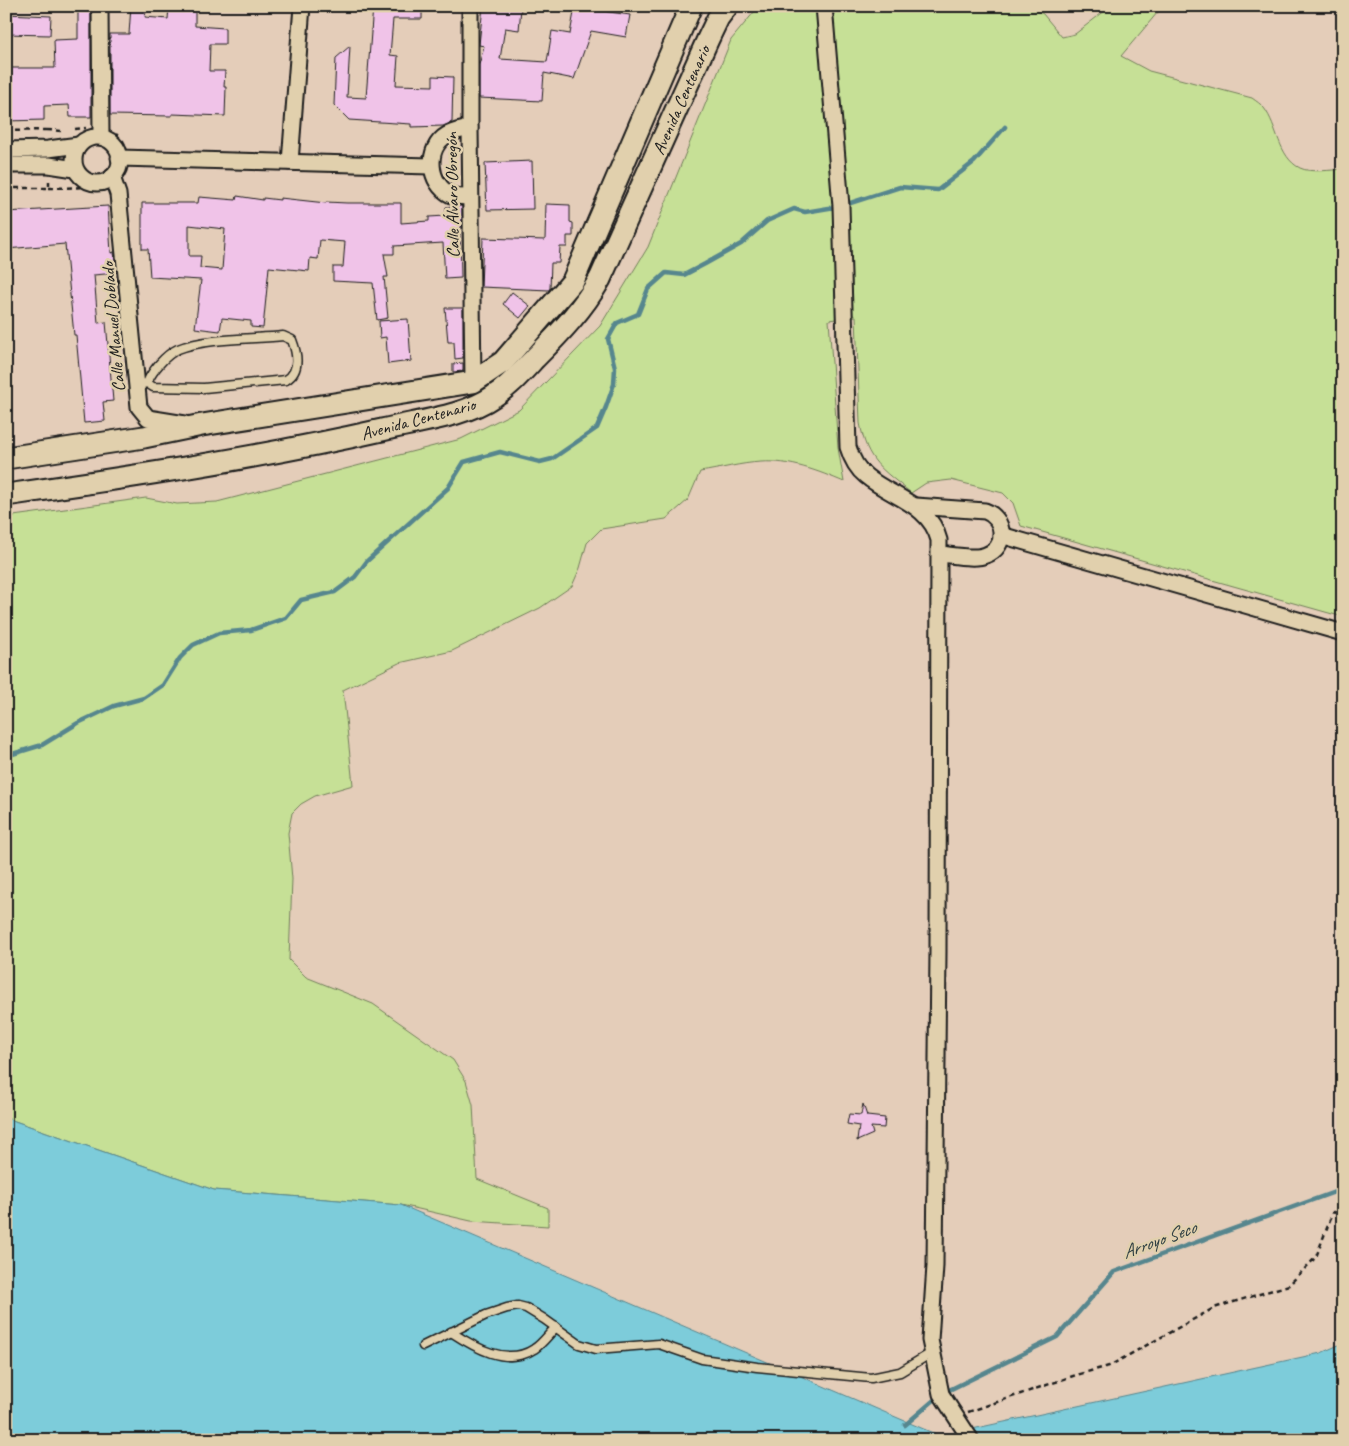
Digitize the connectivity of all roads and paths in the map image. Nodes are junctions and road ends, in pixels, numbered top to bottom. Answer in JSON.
{"nodes":[{"id":1,"x":100,"y":6,"type":"edge"},
{"id":2,"x":302,"y":6,"type":"edge"},
{"id":3,"x":470,"y":6,"type":"edge"},
{"id":4,"x":691,"y":6,"type":"edge"},
{"id":5,"x":727,"y":6,"type":"edge"},
{"id":6,"x":824,"y":6,"type":"edge"},
{"id":7,"x":470,"y":128,"type":"junction"},
{"id":8,"x":47,"y":130,"type":"dead end"},
{"id":9,"x":101,"y":133,"type":"junction"},
{"id":10,"x":79,"y":145,"type":"junction"},
{"id":11,"x":6,"y":150,"type":"edge"},
{"id":12,"x":124,"y":158,"type":"junction"},
{"id":13,"x":290,"y":162,"type":"junction"},
{"id":14,"x":6,"y":165,"type":"edge"},
{"id":15,"x":432,"y":166,"type":"junction"},
{"id":16,"x":76,"y":169,"type":"junction"},
{"id":17,"x":114,"y":182,"type":"junction"},
{"id":18,"x":49,"y":188,"type":"dead end"},
{"id":19,"x":470,"y":197,"type":"junction"},
{"id":20,"x":473,"y":382,"type":"junction"},
{"id":21,"x":141,"y":384,"type":"junction"},
{"id":22,"x":202,"y":425,"type":"junction"},
{"id":23,"x":6,"y":458,"type":"edge"},
{"id":24,"x":6,"y":495,"type":"edge"},
{"id":25,"x":916,"y":506,"type":"junction"},
{"id":26,"x":1002,"y":535,"type":"junction"},
{"id":27,"x":940,"y":554,"type":"junction"},
{"id":28,"x":1343,"y":633,"type":"edge"},
{"id":29,"x":1343,"y":1215,"type":"edge"},
{"id":30,"x":556,"y":1327,"type":"junction"},
{"id":31,"x":451,"y":1332,"type":"junction"},
{"id":32,"x":423,"y":1346,"type":"dead end"},
{"id":33,"x":933,"y":1352,"type":"junction"},
{"id":34,"x":956,"y":1416,"type":"junction"},
{"id":35,"x":971,"y":1440,"type":"edge"}],
"edges":[{"from":1,"to":9,"type":"street"},
{"from":2,"to":13,"type":"street"},
{"from":3,"to":7,"type":"street","name":"Calle Álvaro Obregón"},
{"from":4,"to":20,"type":"main road","name":"Avenida Centenario"},
{"from":5,"to":24,"type":"main road","name":"Avenida Centenario"},
{"from":6,"to":25,"type":"street"},
{"from":7,"to":15,"type":"street"},
{"from":7,"to":19,"type":"street","name":"Calle Álvaro Obregón"},
{"from":8,"to":9,"type":"path"},
{"from":9,"to":10,"type":"street"},
{"from":9,"to":12,"type":"street"},
{"from":9,"to":12,"type":"path"},
{"from":10,"to":11,"type":"street"},
{"from":10,"to":16,"type":"street"},
{"from":12,"to":13,"type":"street"},
{"from":12,"to":17,"type":"street"},
{"from":13,"to":15,"type":"street"},
{"from":14,"to":16,"type":"street"},
{"from":15,"to":19,"type":"street"},
{"from":16,"to":17,"type":"street"},
{"from":17,"to":18,"type":"path"},
{"from":17,"to":21,"type":"street","name":"Calle Manuel Doblado"},
{"from":19,"to":20,"type":"street","name":"Calle Álvaro Obregón"},
{"from":20,"to":22,"type":"main road","name":"Avenida Centenario"},
{"from":21,"to":21,"type":"lane"},
{"from":21,"to":22,"type":"street","name":"Calle Manuel Doblado"},
{"from":22,"to":23,"type":"main road","name":"Avenida Centenario"},
{"from":25,"to":26,"type":"street"},
{"from":25,"to":27,"type":"street"},
{"from":26,"to":27,"type":"street"},
{"from":26,"to":28,"type":"street"},
{"from":27,"to":33,"type":"street"},
{"from":29,"to":34,"type":"path"},
{"from":30,"to":31,"type":"lane"},
{"from":30,"to":31,"type":"lane"},
{"from":30,"to":33,"type":"lane"},
{"from":31,"to":32,"type":"lane"},
{"from":33,"to":34,"type":"street"},
{"from":34,"to":35,"type":"street"}]}
